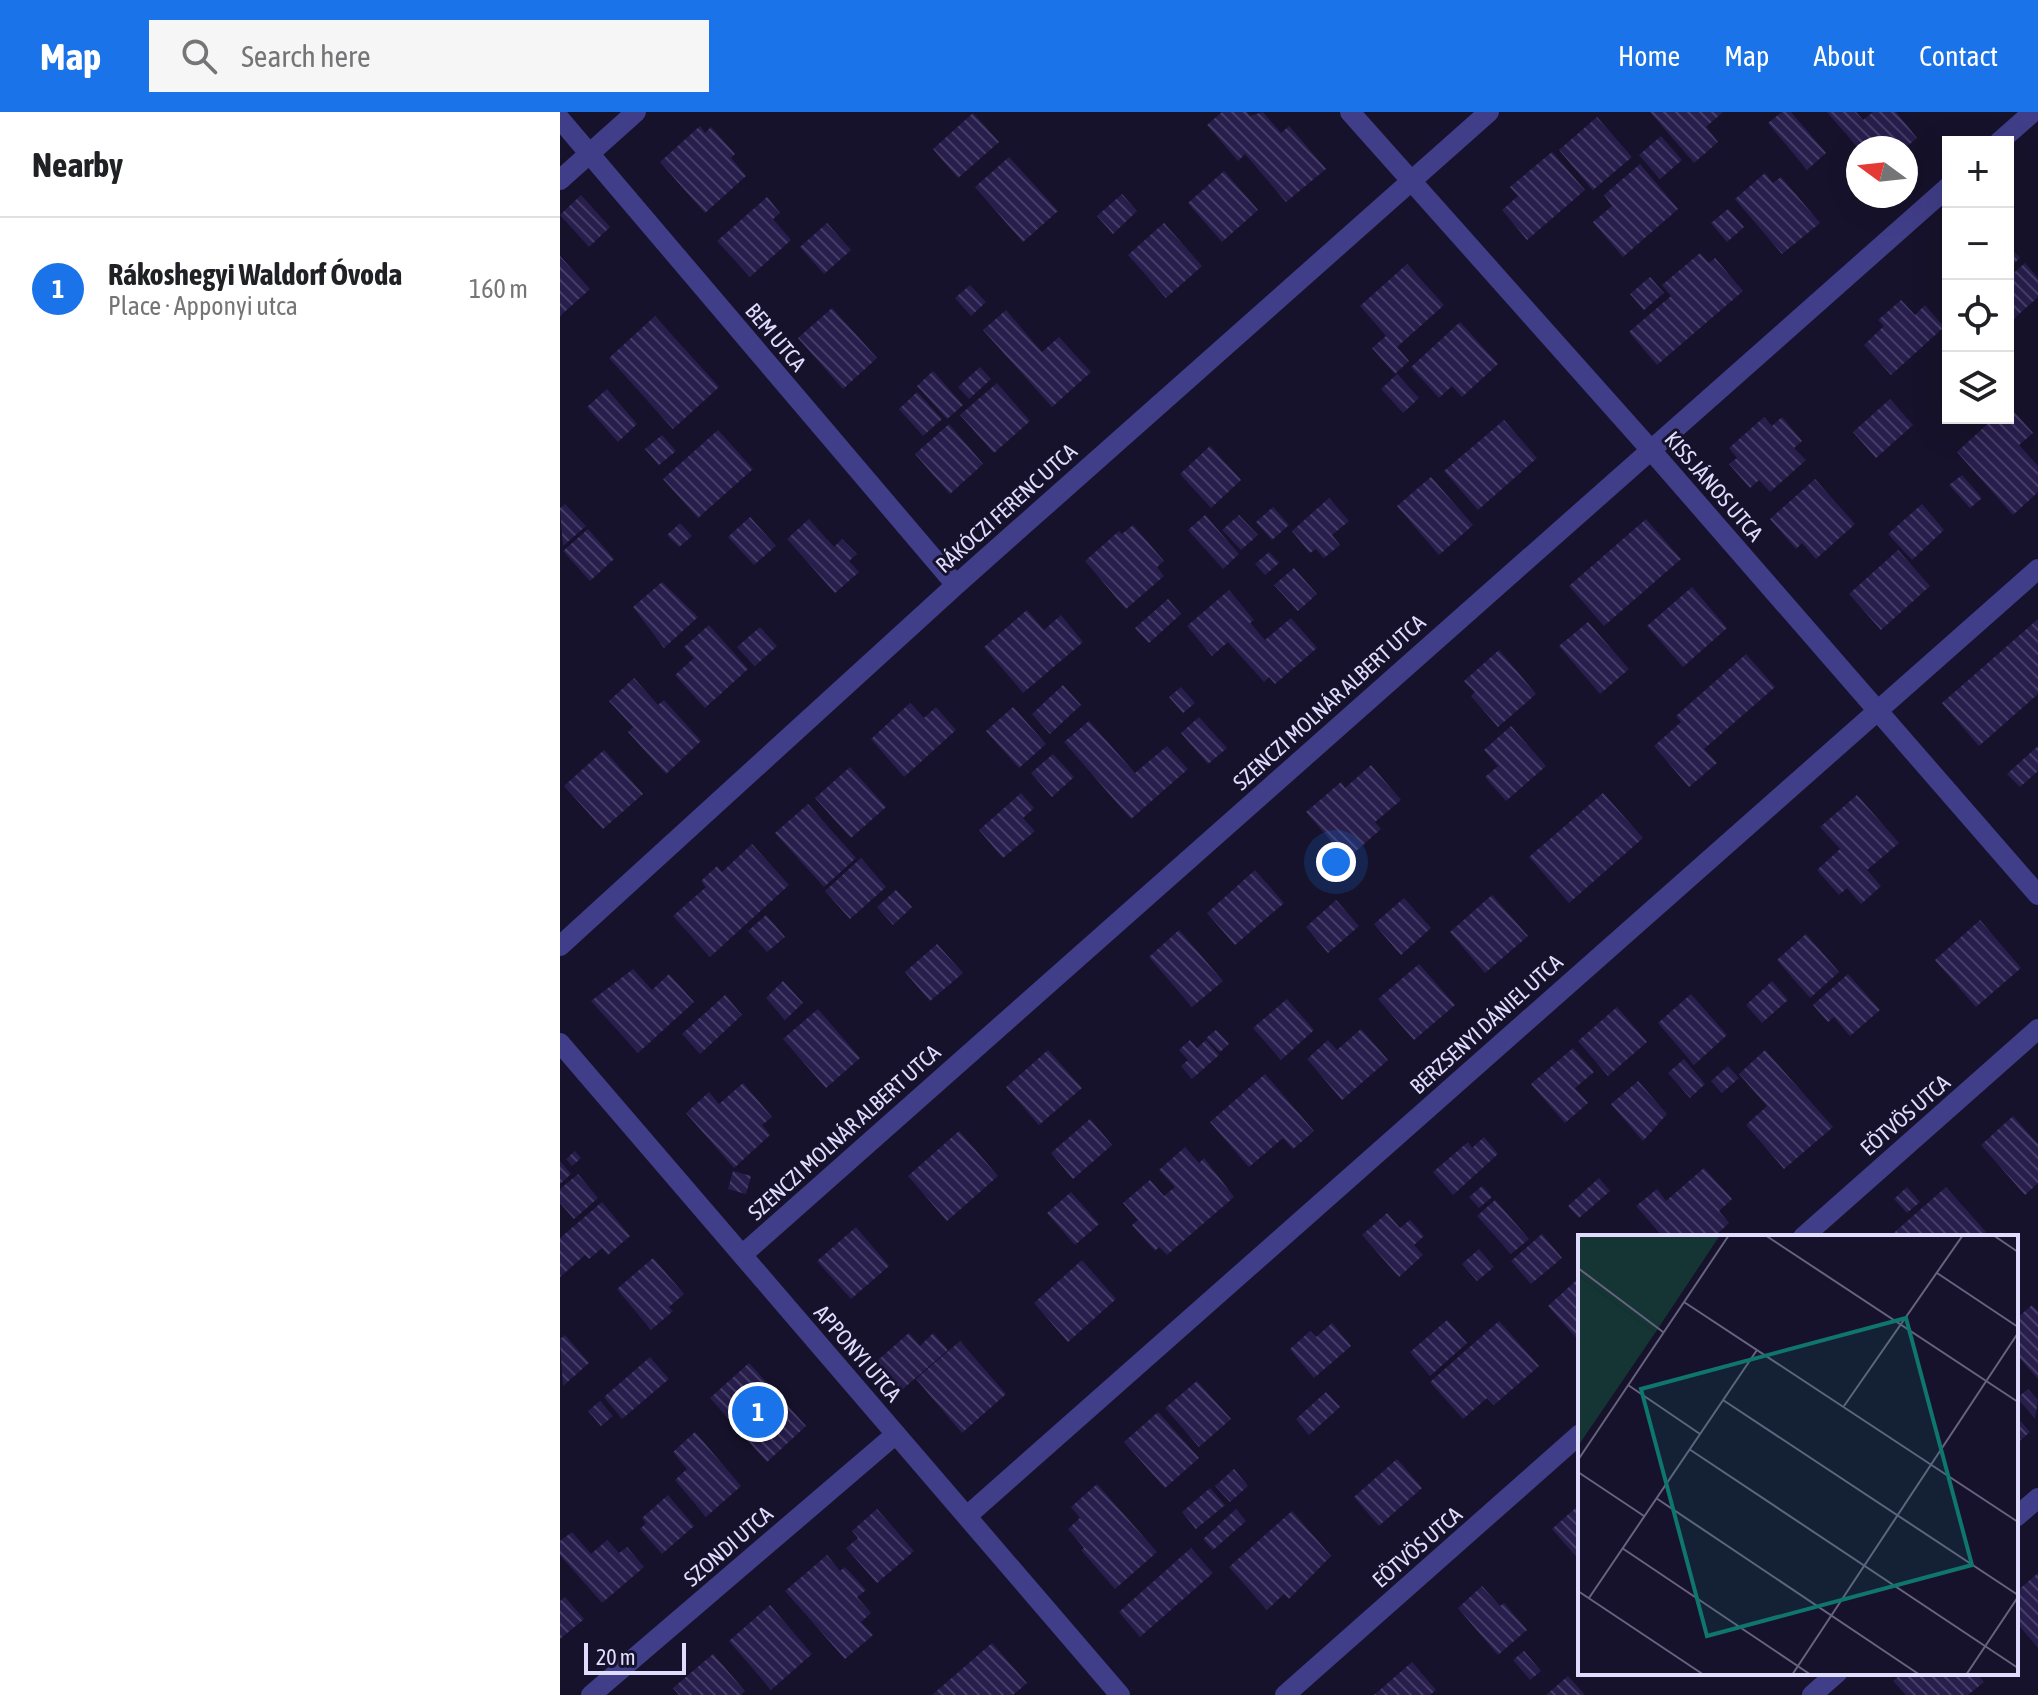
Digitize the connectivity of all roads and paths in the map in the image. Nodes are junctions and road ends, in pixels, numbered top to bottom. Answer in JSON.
{"nodes":[{"id":1,"x":636,"y":112,"type":"edge"},
{"id":2,"x":1350,"y":112,"type":"edge"},
{"id":3,"x":1489,"y":112,"type":"edge"},
{"id":4,"x":2033,"y":112,"type":"edge"},
{"id":5,"x":560,"y":119,"type":"edge"},
{"id":6,"x":2006,"y":136,"type":"edge"},
{"id":7,"x":589,"y":155,"type":"junction"},
{"id":8,"x":1410,"y":179,"type":"junction"},
{"id":9,"x":560,"y":180,"type":"edge"},
{"id":10,"x":1942,"y":192,"type":"edge"},
{"id":11,"x":1650,"y":449,"type":"junction"},
{"id":12,"x":2038,"y":569,"type":"edge"},
{"id":13,"x":956,"y":585,"type":"junction"},
{"id":14,"x":1877,"y":710,"type":"junction"},
{"id":15,"x":2038,"y":895,"type":"edge"},
{"id":16,"x":560,"y":946,"type":"edge"},
{"id":17,"x":2038,"y":1029,"type":"edge"},
{"id":18,"x":560,"y":1043,"type":"edge"},
{"id":19,"x":1805,"y":1235,"type":"edge"},
{"id":20,"x":742,"y":1255,"type":"junction"},
{"id":21,"x":896,"y":1434,"type":"junction"},
{"id":22,"x":1578,"y":1436,"type":"edge"},
{"id":23,"x":2038,"y":1498,"type":"edge"},
{"id":24,"x":2018,"y":1515,"type":"edge"},
{"id":25,"x":967,"y":1516,"type":"junction"},
{"id":26,"x":1835,"y":1675,"type":"edge"},
{"id":27,"x":591,"y":1695,"type":"edge"},
{"id":28,"x":1120,"y":1695,"type":"edge"},
{"id":29,"x":1285,"y":1695,"type":"edge"},
{"id":30,"x":1812,"y":1695,"type":"edge"}],
"edges":[{"from":1,"to":7,"type":"street"},
{"from":2,"to":8,"type":"street","name":"KISS JÁNOS UTCA"},
{"from":3,"to":8,"type":"street","name":"RÁKÓCZI FERENC UTCA"},
{"from":4,"to":6,"type":"street"},
{"from":5,"to":7,"type":"street","name":"BEM UTCA"},
{"from":7,"to":9,"type":"street"},
{"from":7,"to":13,"type":"street","name":"BEM UTCA"},
{"from":8,"to":11,"type":"street","name":"KISS JÁNOS UTCA"},
{"from":8,"to":13,"type":"street","name":"RÁKÓCZI FERENC UTCA"},
{"from":10,"to":11,"type":"street","name":"SZENCZI MOLNÁR ALBERT UTCA"},
{"from":11,"to":14,"type":"street","name":"KISS JÁNOS UTCA"},
{"from":11,"to":20,"type":"street","name":"SZENCZI MOLNÁR ALBERT UTCA"},
{"from":12,"to":14,"type":"street","name":"BERZSENYI DÁNIEL UTCA"},
{"from":13,"to":16,"type":"street","name":"RÁKÓCZI FERENC UTCA"},
{"from":14,"to":15,"type":"street","name":"KISS JÁNOS UTCA"},
{"from":14,"to":25,"type":"street","name":"BERZSENYI DÁNIEL UTCA"},
{"from":17,"to":19,"type":"street","name":"EÖTVÖS UTCA"},
{"from":18,"to":20,"type":"street","name":"APPONYI UTCA"},
{"from":20,"to":21,"type":"street","name":"APPONYI UTCA"},
{"from":21,"to":25,"type":"street","name":"APPONYI UTCA"},
{"from":21,"to":27,"type":"street","name":"SZONDI UTCA"},
{"from":22,"to":29,"type":"street","name":"EÖTVÖS UTCA"},
{"from":23,"to":24,"type":"street"},
{"from":25,"to":28,"type":"street","name":"APPONYI UTCA"},
{"from":26,"to":30,"type":"street"}]}
